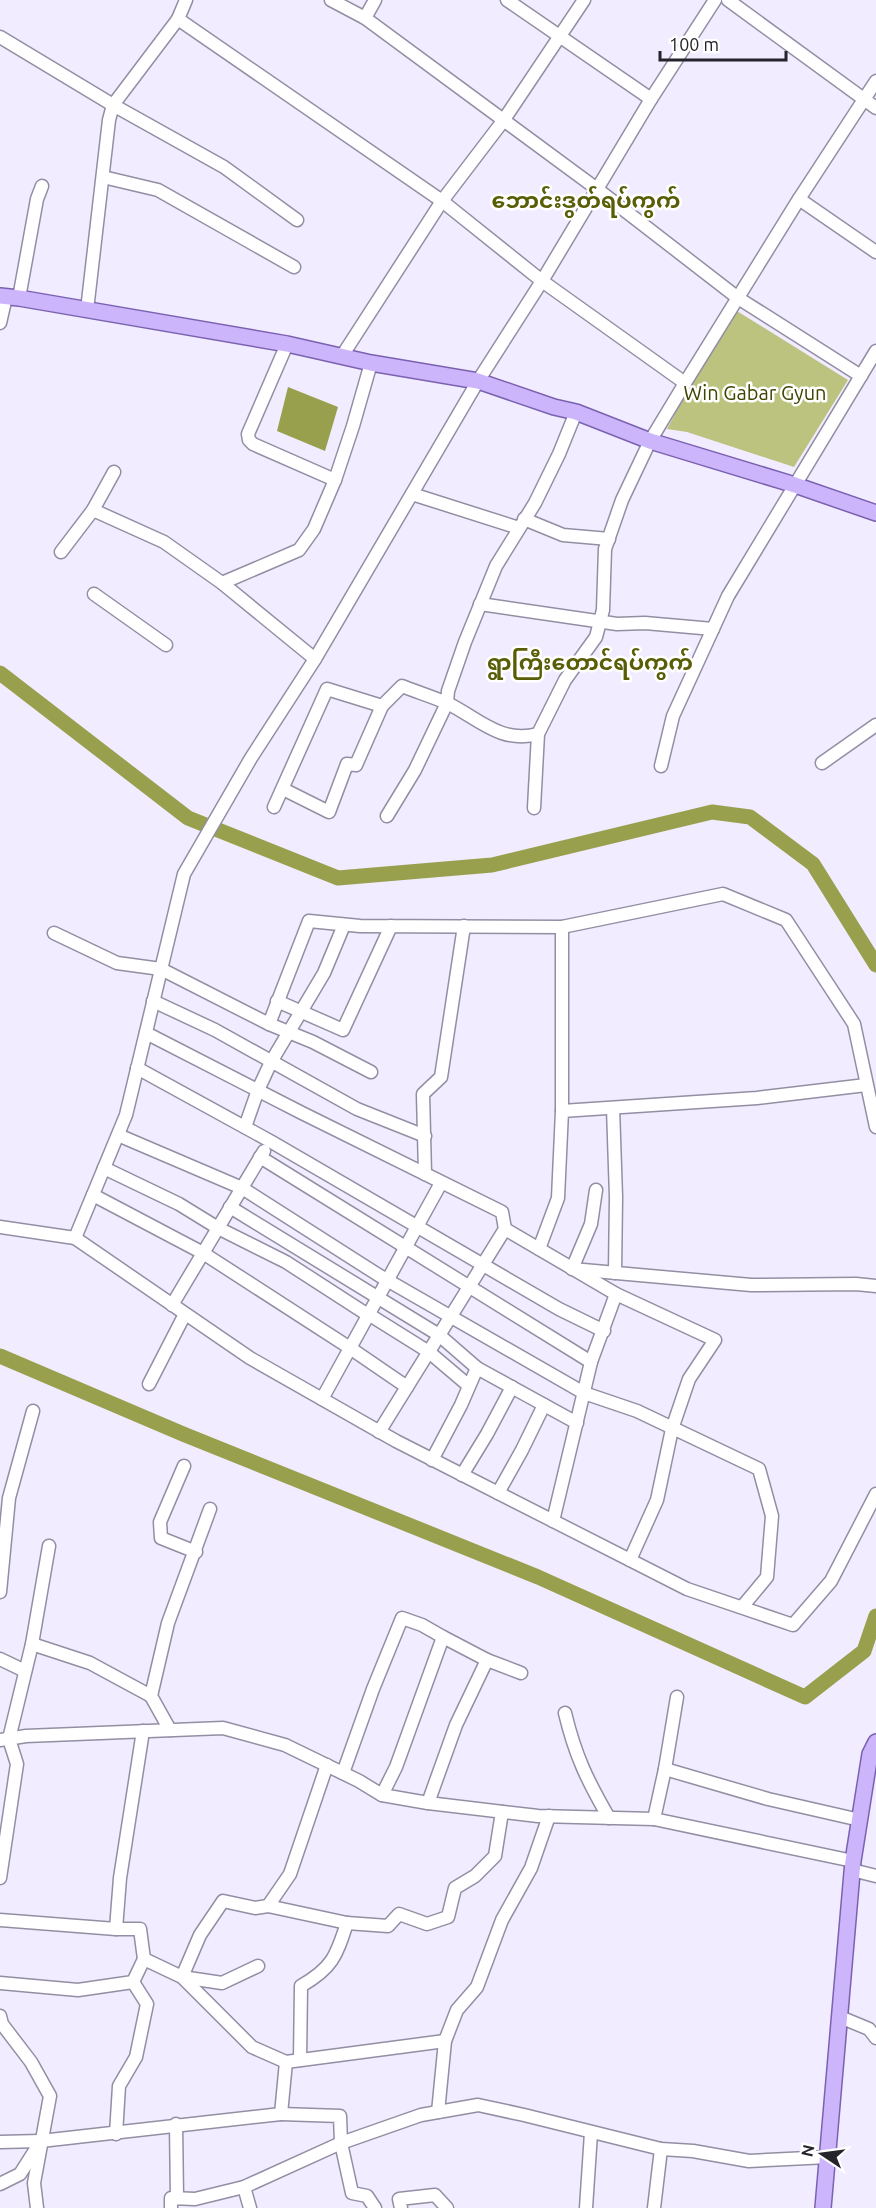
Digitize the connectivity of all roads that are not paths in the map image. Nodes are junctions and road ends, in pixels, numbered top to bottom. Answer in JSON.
{"nodes":[{"id":1,"x":186,"y":0,"type":"edge"},
{"id":2,"x":331,"y":0,"type":"edge"},
{"id":3,"x":375,"y":0,"type":"edge"},
{"id":4,"x":507,"y":0,"type":"edge"},
{"id":5,"x":584,"y":0,"type":"edge"},
{"id":6,"x":715,"y":0,"type":"edge"},
{"id":7,"x":728,"y":0,"type":"edge"},
{"id":8,"x":365,"y":18,"type":"junction"},
{"id":9,"x":178,"y":19,"type":"junction"},
{"id":10,"x":0,"y":37,"type":"edge"},
{"id":11,"x":559,"y":37,"type":"junction"},
{"id":12,"x":876,"y":81,"type":"edge"},
{"id":13,"x":651,"y":99,"type":"junction"},
{"id":14,"x":864,"y":100,"type":"junction"},
{"id":15,"x":113,"y":105,"type":"junction"},
{"id":16,"x":876,"y":108,"type":"edge"},
{"id":17,"x":503,"y":121,"type":"junction"},
{"id":18,"x":103,"y":177,"type":"junction"},
{"id":19,"x":42,"y":186,"type":"dead end"},
{"id":20,"x":597,"y":189,"type":"junction"},
{"id":21,"x":799,"y":199,"type":"junction"},
{"id":22,"x":442,"y":201,"type":"junction"},
{"id":23,"x":297,"y":220,"type":"dead end"},
{"id":24,"x":876,"y":252,"type":"edge"},
{"id":25,"x":294,"y":267,"type":"dead end"},
{"id":26,"x":542,"y":281,"type":"junction"},
{"id":27,"x":8,"y":297,"type":"edge"},
{"id":28,"x":738,"y":298,"type":"junction"},
{"id":29,"x":87,"y":310,"type":"junction"},
{"id":30,"x":0,"y":323,"type":"edge"},
{"id":31,"x":287,"y":344,"type":"junction"},
{"id":32,"x":876,"y":351,"type":"edge"},
{"id":33,"x":342,"y":356,"type":"junction"},
{"id":34,"x":371,"y":363,"type":"junction"},
{"id":35,"x":861,"y":376,"type":"junction"},
{"id":36,"x":478,"y":381,"type":"junction"},
{"id":37,"x":685,"y":383,"type":"junction"},
{"id":38,"x":576,"y":412,"type":"junction"},
{"id":39,"x":650,"y":441,"type":"junction"},
{"id":40,"x":114,"y":472,"type":"dead end"},
{"id":41,"x":335,"y":480,"type":"junction"},
{"id":42,"x":795,"y":485,"type":"junction"},
{"id":43,"x":412,"y":494,"type":"junction"},
{"id":44,"x":93,"y":510,"type":"junction"},
{"id":45,"x":876,"y":513,"type":"edge"},
{"id":46,"x":522,"y":524,"type":"junction"},
{"id":47,"x":609,"y":539,"type":"junction"},
{"id":48,"x":61,"y":552,"type":"dead end"},
{"id":49,"x":222,"y":583,"type":"junction"},
{"id":50,"x":94,"y":594,"type":"dead end"},
{"id":51,"x":480,"y":604,"type":"junction"},
{"id":52,"x":600,"y":620,"type":"junction"},
{"id":53,"x":713,"y":629,"type":"junction"},
{"id":54,"x":166,"y":645,"type":"dead end"},
{"id":55,"x":315,"y":659,"type":"junction"},
{"id":56,"x":447,"y":703,"type":"junction"},
{"id":57,"x":382,"y":706,"type":"junction"},
{"id":58,"x":876,"y":725,"type":"edge"},
{"id":59,"x":538,"y":734,"type":"junction"},
{"id":60,"x":822,"y":763,"type":"dead end"},
{"id":61,"x":661,"y":766,"type":"dead end"},
{"id":62,"x":283,"y":789,"type":"junction"},
{"id":63,"x":274,"y":807,"type":"dead end"},
{"id":64,"x":534,"y":808,"type":"dead end"},
{"id":65,"x":387,"y":816,"type":"dead end"},
{"id":66,"x":344,"y":925,"type":"junction"},
{"id":67,"x":391,"y":926,"type":"junction"},
{"id":68,"x":464,"y":926,"type":"junction"},
{"id":69,"x":562,"y":927,"type":"junction"},
{"id":70,"x":54,"y":933,"type":"dead end"},
{"id":71,"x":161,"y":969,"type":"junction"},
{"id":72,"x":153,"y":1001,"type":"junction"},
{"id":73,"x":277,"y":1001,"type":"junction"},
{"id":74,"x":300,"y":1012,"type":"junction"},
{"id":75,"x":269,"y":1024,"type":"junction"},
{"id":76,"x":146,"y":1033,"type":"junction"},
{"id":77,"x":289,"y":1033,"type":"junction"},
{"id":78,"x":271,"y":1062,"type":"junction"},
{"id":79,"x":137,"y":1068,"type":"junction"},
{"id":80,"x":371,"y":1072,"type":"dead end"},
{"id":81,"x":866,"y":1085,"type":"junction"},
{"id":82,"x":258,"y":1090,"type":"junction"},
{"id":83,"x":613,"y":1108,"type":"junction"},
{"id":84,"x":562,"y":1111,"type":"junction"},
{"id":85,"x":245,"y":1127,"type":"junction"},
{"id":86,"x":876,"y":1127,"type":"edge"},
{"id":87,"x":117,"y":1135,"type":"junction"},
{"id":88,"x":425,"y":1136,"type":"junction"},
{"id":89,"x":270,"y":1141,"type":"junction"},
{"id":90,"x":260,"y":1157,"type":"junction"},
{"id":91,"x":104,"y":1168,"type":"junction"},
{"id":92,"x":425,"y":1174,"type":"junction"},
{"id":93,"x":441,"y":1183,"type":"junction"},
{"id":94,"x":242,"y":1188,"type":"junction"},
{"id":95,"x":597,"y":1190,"type":"dead end"},
{"id":96,"x":93,"y":1195,"type":"junction"},
{"id":97,"x":230,"y":1207,"type":"junction"},
{"id":98,"x":418,"y":1226,"type":"junction"},
{"id":99,"x":0,"y":1227,"type":"edge"},
{"id":100,"x":218,"y":1228,"type":"junction"},
{"id":101,"x":505,"y":1229,"type":"junction"},
{"id":102,"x":75,"y":1238,"type":"junction"},
{"id":103,"x":406,"y":1247,"type":"junction"},
{"id":104,"x":539,"y":1249,"type":"junction"},
{"id":105,"x":203,"y":1253,"type":"junction"},
{"id":106,"x":483,"y":1265,"type":"junction"},
{"id":107,"x":572,"y":1269,"type":"junction"},
{"id":108,"x":615,"y":1273,"type":"junction"},
{"id":109,"x":387,"y":1280,"type":"junction"},
{"id":110,"x":876,"y":1286,"type":"edge"},
{"id":111,"x":469,"y":1287,"type":"junction"},
{"id":112,"x":616,"y":1294,"type":"junction"},
{"id":113,"x":377,"y":1299,"type":"junction"},
{"id":114,"x":172,"y":1305,"type":"junction"},
{"id":115,"x":185,"y":1314,"type":"junction"},
{"id":116,"x":451,"y":1315,"type":"junction"},
{"id":117,"x":371,"y":1316,"type":"junction"},
{"id":118,"x":604,"y":1331,"type":"junction"},
{"id":119,"x":439,"y":1335,"type":"junction"},
{"id":120,"x":350,"y":1348,"type":"junction"},
{"id":121,"x":429,"y":1352,"type":"junction"},
{"id":122,"x":591,"y":1362,"type":"junction"},
{"id":123,"x":477,"y":1368,"type":"junction"},
{"id":124,"x":149,"y":1384,"type":"dead end"},
{"id":125,"x":469,"y":1386,"type":"junction"},
{"id":126,"x":407,"y":1387,"type":"junction"},
{"id":127,"x":512,"y":1387,"type":"junction"},
{"id":128,"x":584,"y":1393,"type":"junction"},
{"id":129,"x":322,"y":1399,"type":"junction"},
{"id":130,"x":544,"y":1404,"type":"junction"},
{"id":131,"x":33,"y":1411,"type":"dead end"},
{"id":132,"x":577,"y":1423,"type":"junction"},
{"id":133,"x":672,"y":1428,"type":"junction"},
{"id":134,"x":379,"y":1432,"type":"junction"},
{"id":135,"x":432,"y":1460,"type":"junction"},
{"id":136,"x":184,"y":1466,"type":"dead end"},
{"id":137,"x":462,"y":1475,"type":"junction"},
{"id":138,"x":498,"y":1493,"type":"junction"},
{"id":139,"x":876,"y":1494,"type":"edge"},
{"id":140,"x":210,"y":1509,"type":"dead end"},
{"id":141,"x":553,"y":1521,"type":"junction"},
{"id":142,"x":50,"y":1545,"type":"dead end"},
{"id":143,"x":195,"y":1552,"type":"junction"},
{"id":144,"x":630,"y":1560,"type":"junction"},
{"id":145,"x":0,"y":1592,"type":"edge"},
{"id":146,"x":742,"y":1607,"type":"junction"},
{"id":147,"x":443,"y":1637,"type":"junction"},
{"id":148,"x":32,"y":1644,"type":"junction"},
{"id":149,"x":0,"y":1659,"type":"edge"},
{"id":150,"x":487,"y":1660,"type":"junction"},
{"id":151,"x":25,"y":1671,"type":"junction"},
{"id":152,"x":521,"y":1673,"type":"dead end"},
{"id":153,"x":152,"y":1696,"type":"junction"},
{"id":154,"x":677,"y":1697,"type":"dead end"},
{"id":155,"x":565,"y":1713,"type":"dead end"},
{"id":156,"x":170,"y":1730,"type":"junction"},
{"id":157,"x":143,"y":1731,"type":"junction"},
{"id":158,"x":5,"y":1739,"type":"edge"},
{"id":159,"x":876,"y":1742,"type":"edge"},
{"id":160,"x":327,"y":1766,"type":"junction"},
{"id":161,"x":666,"y":1769,"type":"junction"},
{"id":162,"x":343,"y":1773,"type":"junction"},
{"id":163,"x":382,"y":1795,"type":"junction"},
{"id":164,"x":428,"y":1803,"type":"junction"},
{"id":165,"x":502,"y":1812,"type":"junction"},
{"id":166,"x":549,"y":1816,"type":"junction"},
{"id":167,"x":609,"y":1818,"type":"junction"},
{"id":168,"x":654,"y":1819,"type":"junction"},
{"id":169,"x":860,"y":1820,"type":"junction"},
{"id":170,"x":853,"y":1866,"type":"junction"},
{"id":171,"x":876,"y":1876,"type":"edge"},
{"id":172,"x":0,"y":1878,"type":"edge"},
{"id":173,"x":268,"y":1906,"type":"junction"},
{"id":174,"x":0,"y":1920,"type":"edge"},
{"id":175,"x":346,"y":1923,"type":"junction"},
{"id":176,"x":116,"y":1929,"type":"junction"},
{"id":177,"x":144,"y":1959,"type":"junction"},
{"id":178,"x":258,"y":1966,"type":"dead end"},
{"id":179,"x":182,"y":1977,"type":"junction"},
{"id":180,"x":133,"y":1982,"type":"junction"},
{"id":181,"x":0,"y":1983,"type":"edge"},
{"id":182,"x":0,"y":2016,"type":"edge"},
{"id":183,"x":840,"y":2017,"type":"junction"},
{"id":184,"x":876,"y":2038,"type":"edge"},
{"id":185,"x":445,"y":2042,"type":"junction"},
{"id":186,"x":300,"y":2060,"type":"junction"},
{"id":187,"x":286,"y":2062,"type":"junction"},
{"id":188,"x":438,"y":2112,"type":"junction"},
{"id":189,"x":281,"y":2114,"type":"junction"},
{"id":190,"x":176,"y":2124,"type":"junction"},
{"id":191,"x":591,"y":2133,"type":"junction"},
{"id":192,"x":116,"y":2134,"type":"junction"},
{"id":193,"x":41,"y":2141,"type":"junction"},
{"id":194,"x":0,"y":2142,"type":"edge"},
{"id":195,"x":341,"y":2143,"type":"junction"},
{"id":196,"x":661,"y":2149,"type":"junction"},
{"id":197,"x":828,"y":2157,"type":"junction"},
{"id":198,"x":0,"y":2184,"type":"edge"},
{"id":199,"x":244,"y":2187,"type":"junction"},
{"id":200,"x":213,"y":2194,"type":"junction"},
{"id":201,"x":174,"y":2203,"type":"edge"},
{"id":202,"x":36,"y":2208,"type":"edge"},
{"id":203,"x":214,"y":2208,"type":"edge"},
{"id":204,"x":250,"y":2208,"type":"edge"},
{"id":205,"x":375,"y":2208,"type":"edge"},
{"id":206,"x":400,"y":2208,"type":"edge"},
{"id":207,"x":447,"y":2208,"type":"edge"},
{"id":208,"x":586,"y":2208,"type":"edge"},
{"id":209,"x":654,"y":2208,"type":"edge"},
{"id":210,"x":823,"y":2208,"type":"edge"}],
"edges":[{"from":1,"to":9,"type":"street"},
{"from":2,"to":8,"type":"street"},
{"from":3,"to":8,"type":"street"},
{"from":4,"to":11,"type":"street"},
{"from":5,"to":11,"type":"street"},
{"from":6,"to":13,"type":"street"},
{"from":7,"to":14,"type":"street"},
{"from":8,"to":17,"type":"street"},
{"from":9,"to":15,"type":"street"},
{"from":9,"to":22,"type":"street"},
{"from":10,"to":15,"type":"street"},
{"from":11,"to":13,"type":"street"},
{"from":11,"to":17,"type":"street"},
{"from":12,"to":14,"type":"street"},
{"from":13,"to":20,"type":"street"},
{"from":14,"to":16,"type":"street"},
{"from":14,"to":21,"type":"street"},
{"from":15,"to":18,"type":"street"},
{"from":15,"to":23,"type":"street"},
{"from":17,"to":20,"type":"street"},
{"from":17,"to":22,"type":"street"},
{"from":18,"to":25,"type":"street"},
{"from":18,"to":29,"type":"street"},
{"from":19,"to":27,"type":"street"},
{"from":20,"to":26,"type":"street"},
{"from":20,"to":28,"type":"street"},
{"from":21,"to":24,"type":"street"},
{"from":21,"to":28,"type":"street"},
{"from":22,"to":26,"type":"street"},
{"from":22,"to":33,"type":"street"},
{"from":26,"to":36,"type":"street"},
{"from":26,"to":37,"type":"street"},
{"from":27,"to":29,"type":"main road"},
{"from":27,"to":30,"type":"street"},
{"from":28,"to":35,"type":"street"},
{"from":28,"to":37,"type":"street"},
{"from":29,"to":31,"type":"main road"},
{"from":31,"to":33,"type":"main road"},
{"from":31,"to":41,"type":"street"},
{"from":32,"to":35,"type":"street"},
{"from":33,"to":34,"type":"main road"},
{"from":34,"to":36,"type":"main road"},
{"from":34,"to":41,"type":"street"},
{"from":35,"to":42,"type":"street"},
{"from":36,"to":38,"type":"main road"},
{"from":36,"to":43,"type":"street"},
{"from":37,"to":39,"type":"street"},
{"from":38,"to":39,"type":"main road"},
{"from":38,"to":46,"type":"street"},
{"from":39,"to":42,"type":"main road"},
{"from":39,"to":47,"type":"street"},
{"from":40,"to":44,"type":"street"},
{"from":41,"to":49,"type":"street"},
{"from":42,"to":45,"type":"main road"},
{"from":42,"to":53,"type":"street"},
{"from":43,"to":46,"type":"street"},
{"from":43,"to":55,"type":"street"},
{"from":44,"to":48,"type":"street"},
{"from":44,"to":49,"type":"street"},
{"from":46,"to":47,"type":"street"},
{"from":46,"to":51,"type":"street"},
{"from":47,"to":52,"type":"street"},
{"from":49,"to":55,"type":"street"},
{"from":50,"to":54,"type":"street"},
{"from":51,"to":52,"type":"street"},
{"from":51,"to":56,"type":"street"},
{"from":52,"to":53,"type":"street"},
{"from":52,"to":59,"type":"street"},
{"from":53,"to":61,"type":"street"},
{"from":55,"to":71,"type":"street"},
{"from":56,"to":57,"type":"street"},
{"from":56,"to":59,"type":"street"},
{"from":56,"to":65,"type":"street"},
{"from":57,"to":62,"type":"street"},
{"from":57,"to":62,"type":"street"},
{"from":58,"to":60,"type":"street"},
{"from":59,"to":64,"type":"street"},
{"from":62,"to":63,"type":"street"},
{"from":66,"to":67,"type":"street"},
{"from":66,"to":73,"type":"street"},
{"from":66,"to":74,"type":"street"},
{"from":67,"to":68,"type":"street"},
{"from":67,"to":74,"type":"street"},
{"from":68,"to":69,"type":"street"},
{"from":68,"to":88,"type":"street"},
{"from":69,"to":81,"type":"street"},
{"from":69,"to":84,"type":"street"},
{"from":70,"to":71,"type":"street"},
{"from":71,"to":72,"type":"street"},
{"from":71,"to":75,"type":"street"},
{"from":72,"to":76,"type":"street"},
{"from":72,"to":78,"type":"street"},
{"from":73,"to":74,"type":"street"},
{"from":73,"to":75,"type":"street"},
{"from":74,"to":77,"type":"street"},
{"from":75,"to":77,"type":"street"},
{"from":76,"to":79,"type":"street"},
{"from":76,"to":82,"type":"street"},
{"from":77,"to":78,"type":"street"},
{"from":77,"to":80,"type":"street"},
{"from":78,"to":82,"type":"street"},
{"from":78,"to":88,"type":"street"},
{"from":79,"to":85,"type":"street"},
{"from":79,"to":87,"type":"street"},
{"from":81,"to":83,"type":"street"},
{"from":81,"to":86,"type":"street"},
{"from":82,"to":85,"type":"street"},
{"from":82,"to":92,"type":"street"},
{"from":83,"to":84,"type":"street"},
{"from":83,"to":108,"type":"street"},
{"from":84,"to":104,"type":"street"},
{"from":85,"to":89,"type":"street"},
{"from":87,"to":91,"type":"street"},
{"from":87,"to":94,"type":"street"},
{"from":88,"to":92,"type":"street"},
{"from":89,"to":90,"type":"street"},
{"from":89,"to":98,"type":"street"},
{"from":90,"to":94,"type":"street"},
{"from":90,"to":103,"type":"street"},
{"from":91,"to":96,"type":"street"},
{"from":91,"to":100,"type":"street"},
{"from":92,"to":93,"type":"street"},
{"from":93,"to":98,"type":"street"},
{"from":93,"to":101,"type":"street"},
{"from":94,"to":97,"type":"street"},
{"from":94,"to":109,"type":"street"},
{"from":95,"to":107,"type":"street"},
{"from":96,"to":102,"type":"street"},
{"from":96,"to":105,"type":"street"},
{"from":97,"to":100,"type":"street"},
{"from":97,"to":113,"type":"street"},
{"from":98,"to":103,"type":"street"},
{"from":98,"to":106,"type":"street"},
{"from":99,"to":102,"type":"street"},
{"from":100,"to":105,"type":"street"},
{"from":100,"to":117,"type":"street"},
{"from":101,"to":104,"type":"street"},
{"from":101,"to":106,"type":"street"},
{"from":102,"to":114,"type":"street"},
{"from":103,"to":109,"type":"street"},
{"from":103,"to":111,"type":"street"},
{"from":104,"to":107,"type":"street"},
{"from":105,"to":114,"type":"street"},
{"from":105,"to":120,"type":"street"},
{"from":106,"to":111,"type":"street"},
{"from":106,"to":118,"type":"street"},
{"from":107,"to":108,"type":"street"},
{"from":107,"to":112,"type":"street"},
{"from":108,"to":110,"type":"street"},
{"from":109,"to":113,"type":"street"},
{"from":109,"to":116,"type":"street"},
{"from":111,"to":116,"type":"street"},
{"from":111,"to":122,"type":"street"},
{"from":112,"to":118,"type":"street"},
{"from":112,"to":133,"type":"street"},
{"from":113,"to":117,"type":"street"},
{"from":113,"to":119,"type":"street"},
{"from":114,"to":115,"type":"street"},
{"from":115,"to":124,"type":"street"},
{"from":115,"to":129,"type":"street"},
{"from":116,"to":119,"type":"street"},
{"from":116,"to":128,"type":"street"},
{"from":117,"to":120,"type":"street"},
{"from":117,"to":121,"type":"street"},
{"from":118,"to":122,"type":"street"},
{"from":119,"to":121,"type":"street"},
{"from":119,"to":123,"type":"street"},
{"from":120,"to":126,"type":"street"},
{"from":120,"to":129,"type":"street"},
{"from":121,"to":125,"type":"street"},
{"from":121,"to":126,"type":"street"},
{"from":122,"to":128,"type":"street"},
{"from":123,"to":125,"type":"street"},
{"from":123,"to":127,"type":"street"},
{"from":125,"to":135,"type":"street"},
{"from":126,"to":134,"type":"street"},
{"from":127,"to":130,"type":"street"},
{"from":127,"to":137,"type":"street"},
{"from":128,"to":132,"type":"street"},
{"from":128,"to":133,"type":"street"},
{"from":129,"to":134,"type":"street"},
{"from":130,"to":132,"type":"street"},
{"from":130,"to":138,"type":"street"},
{"from":131,"to":145,"type":"street"},
{"from":132,"to":141,"type":"street"},
{"from":133,"to":144,"type":"street"},
{"from":133,"to":146,"type":"street"},
{"from":134,"to":135,"type":"street"},
{"from":135,"to":137,"type":"street"},
{"from":136,"to":143,"type":"street"},
{"from":137,"to":138,"type":"street"},
{"from":138,"to":141,"type":"street"},
{"from":139,"to":146,"type":"street"},
{"from":140,"to":143,"type":"street"},
{"from":141,"to":144,"type":"street"},
{"from":142,"to":148,"type":"street"},
{"from":143,"to":153,"type":"street"},
{"from":144,"to":146,"type":"street"},
{"from":147,"to":150,"type":"street"},
{"from":147,"to":162,"type":"street"},
{"from":147,"to":163,"type":"street"},
{"from":148,"to":151,"type":"street"},
{"from":148,"to":153,"type":"street"},
{"from":149,"to":151,"type":"street"},
{"from":150,"to":152,"type":"street"},
{"from":150,"to":164,"type":"street"},
{"from":151,"to":158,"type":"street"},
{"from":153,"to":156,"type":"street"},
{"from":154,"to":161,"type":"street"},
{"from":155,"to":167,"type":"street"},
{"from":156,"to":157,"type":"street"},
{"from":156,"to":160,"type":"street"},
{"from":157,"to":158,"type":"street"},
{"from":157,"to":176,"type":"street"},
{"from":158,"to":172,"type":"street"},
{"from":159,"to":169,"type":"main road"},
{"from":160,"to":162,"type":"street"},
{"from":160,"to":173,"type":"street"},
{"from":161,"to":168,"type":"street"},
{"from":161,"to":169,"type":"street"},
{"from":162,"to":163,"type":"street"},
{"from":163,"to":164,"type":"street"},
{"from":164,"to":165,"type":"street"},
{"from":165,"to":166,"type":"street"},
{"from":165,"to":175,"type":"street"},
{"from":166,"to":167,"type":"street"},
{"from":166,"to":185,"type":"street"},
{"from":167,"to":168,"type":"street"},
{"from":168,"to":170,"type":"street"},
{"from":169,"to":170,"type":"main road"},
{"from":170,"to":171,"type":"street"},
{"from":170,"to":183,"type":"main road"},
{"from":173,"to":175,"type":"street"},
{"from":173,"to":179,"type":"street"},
{"from":174,"to":176,"type":"street"},
{"from":175,"to":186,"type":"street"},
{"from":176,"to":177,"type":"street"},
{"from":177,"to":179,"type":"street"},
{"from":177,"to":180,"type":"street"},
{"from":178,"to":179,"type":"street"},
{"from":179,"to":187,"type":"street"},
{"from":180,"to":181,"type":"street"},
{"from":180,"to":192,"type":"street"},
{"from":182,"to":193,"type":"street"},
{"from":183,"to":184,"type":"street"},
{"from":183,"to":197,"type":"main road"},
{"from":185,"to":186,"type":"street"},
{"from":185,"to":188,"type":"street"},
{"from":186,"to":187,"type":"street"},
{"from":187,"to":189,"type":"street"},
{"from":188,"to":191,"type":"street"},
{"from":188,"to":195,"type":"street"},
{"from":189,"to":190,"type":"street"},
{"from":189,"to":195,"type":"street"},
{"from":190,"to":192,"type":"street"},
{"from":190,"to":201,"type":"street"},
{"from":191,"to":196,"type":"street"},
{"from":191,"to":208,"type":"street"},
{"from":192,"to":193,"type":"street"},
{"from":193,"to":194,"type":"street"},
{"from":193,"to":198,"type":"street"},
{"from":193,"to":202,"type":"street"},
{"from":195,"to":199,"type":"street"},
{"from":195,"to":205,"type":"street"},
{"from":196,"to":197,"type":"street"},
{"from":196,"to":209,"type":"street"},
{"from":197,"to":210,"type":"main road"},
{"from":199,"to":200,"type":"street"},
{"from":199,"to":204,"type":"street"},
{"from":200,"to":201,"type":"street"},
{"from":200,"to":203,"type":"street"},
{"from":206,"to":207,"type":"street"}]}
